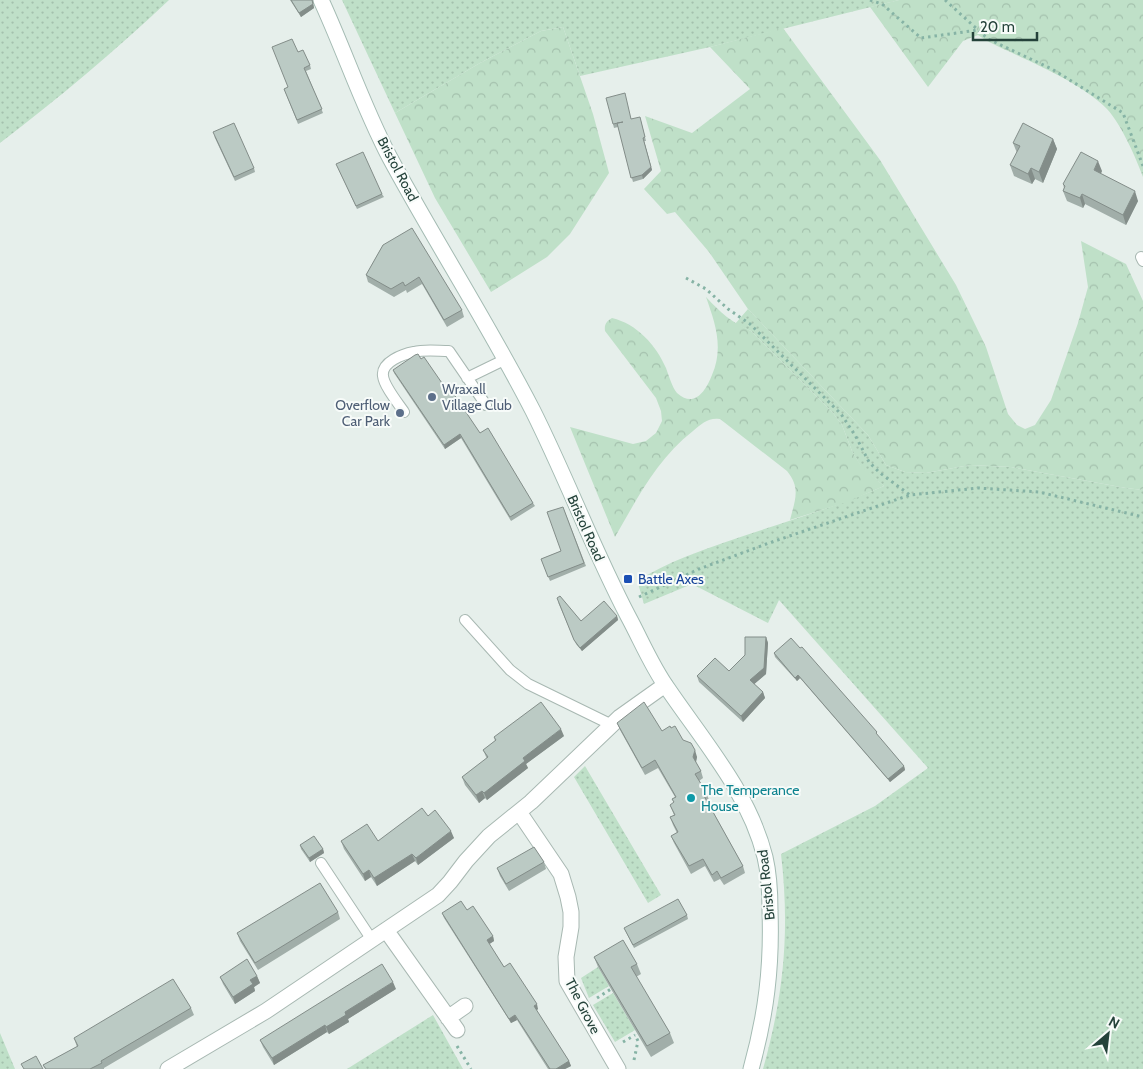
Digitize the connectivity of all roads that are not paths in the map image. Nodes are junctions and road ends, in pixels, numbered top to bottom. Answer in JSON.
{"nodes":[{"id":1,"x":321,"y":0,"type":"edge"},
{"id":2,"x":506,"y":359,"type":"junction"},
{"id":3,"x":467,"y":378,"type":"junction"},
{"id":4,"x":486,"y":405,"type":"dead end"},
{"id":5,"x":404,"y":412,"type":"dead end"},
{"id":6,"x":465,"y":620,"type":"dead end"},
{"id":7,"x":665,"y":686,"type":"junction"},
{"id":8,"x":612,"y":725,"type":"junction"},
{"id":9,"x":519,"y":812,"type":"junction"},
{"id":10,"x":321,"y":863,"type":"dead end"},
{"id":11,"x":386,"y":930,"type":"junction"},
{"id":12,"x":372,"y":940,"type":"junction"},
{"id":13,"x":465,"y":1006,"type":"dead end"},
{"id":14,"x":611,"y":1067,"type":"edge"},
{"id":15,"x":168,"y":1069,"type":"edge"},
{"id":16,"x":751,"y":1069,"type":"edge"}],
"edges":[{"from":1,"to":2,"type":"main road","name":"Bristol Road"},
{"from":2,"to":3,"type":"lane"},
{"from":2,"to":7,"type":"main road","name":"Bristol Road"},
{"from":3,"to":4,"type":"lane"},
{"from":3,"to":5,"type":"lane"},
{"from":6,"to":8,"type":"lane"},
{"from":7,"to":8,"type":"main road"},
{"from":7,"to":16,"type":"main road","name":"Bristol Road"},
{"from":8,"to":9,"type":"main road"},
{"from":9,"to":11,"type":"main road"},
{"from":9,"to":14,"type":"main road","name":"The Grove"},
{"from":10,"to":12,"type":"lane"},
{"from":11,"to":12,"type":"main road"},
{"from":11,"to":13,"type":"main road"},
{"from":12,"to":15,"type":"main road"}]}
